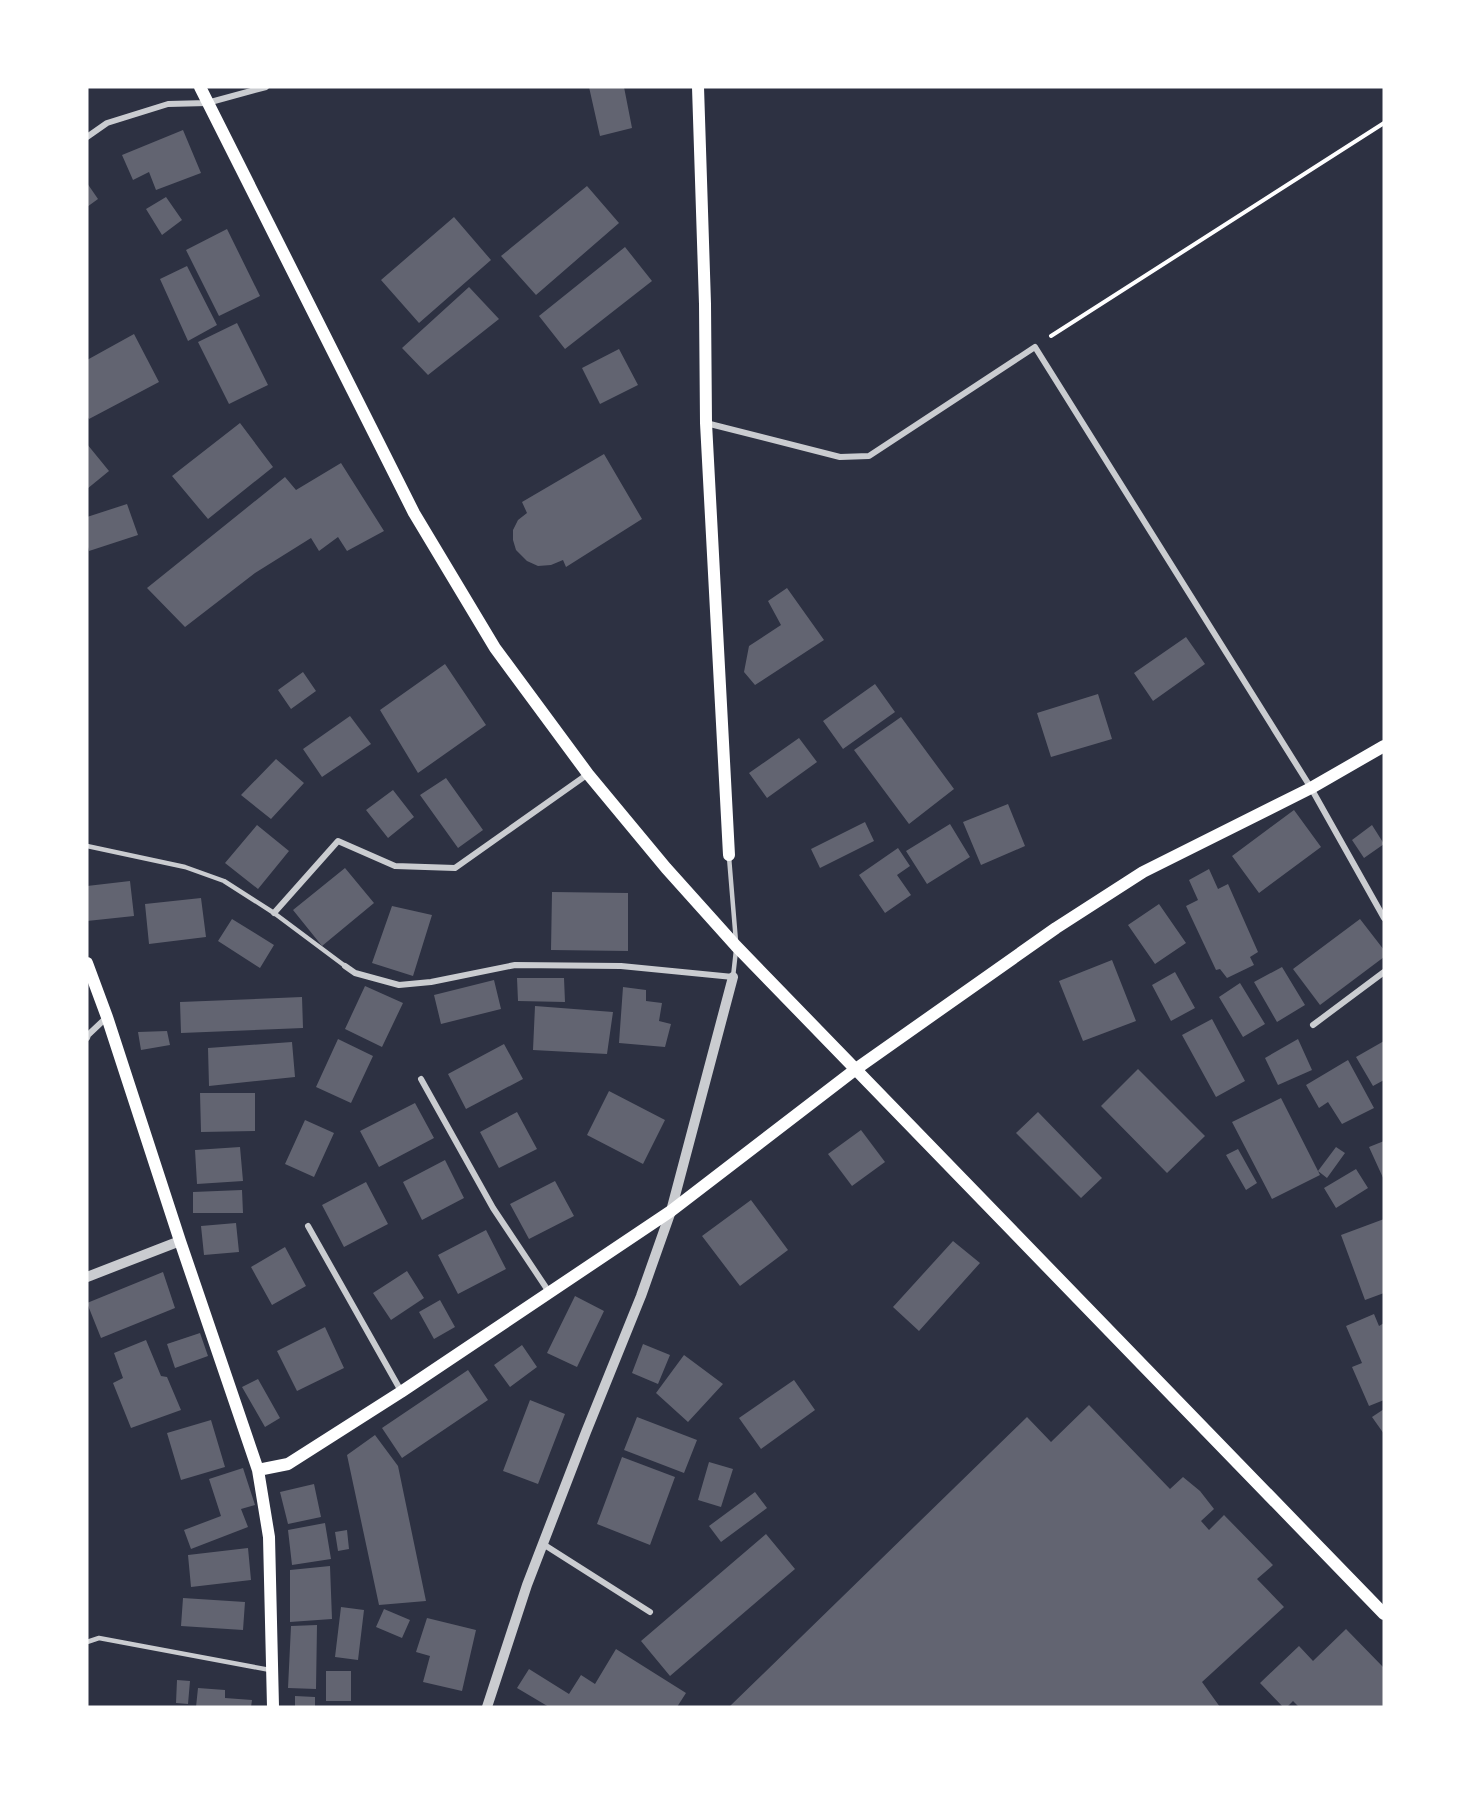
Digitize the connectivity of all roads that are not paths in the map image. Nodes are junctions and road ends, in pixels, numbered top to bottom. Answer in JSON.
{"nodes":[{"id":1,"x":200,"y":87,"type":"edge"},
{"id":2,"x":266,"y":87,"type":"edge"},
{"id":3,"x":698,"y":87,"type":"edge"},
{"id":4,"x":207,"y":103,"type":"junction"},
{"id":5,"x":87,"y":137,"type":"edge"},
{"id":6,"x":706,"y":423,"type":"junction"},
{"id":7,"x":1384,"y":746,"type":"edge"},
{"id":8,"x":588,"y":774,"type":"junction"},
{"id":9,"x":1311,"y":788,"type":"junction"},
{"id":10,"x":87,"y":846,"type":"edge"},
{"id":11,"x":729,"y":855,"type":"joint"},
{"id":12,"x":274,"y":913,"type":"junction"},
{"id":13,"x":1384,"y":918,"type":"edge"},
{"id":14,"x":736,"y":946,"type":"junction"},
{"id":15,"x":87,"y":963,"type":"edge"},
{"id":16,"x":345,"y":966,"type":"joint"},
{"id":17,"x":1384,"y":972,"type":"edge"},
{"id":18,"x":733,"y":977,"type":"junction"},
{"id":19,"x":107,"y":1017,"type":"junction"},
{"id":20,"x":1313,"y":1025,"type":"dead end"},
{"id":21,"x":87,"y":1038,"type":"edge"},
{"id":22,"x":856,"y":1070,"type":"junction"},
{"id":23,"x":421,"y":1079,"type":"dead end"},
{"id":24,"x":670,"y":1212,"type":"junction"},
{"id":25,"x":308,"y":1226,"type":"dead end"},
{"id":26,"x":180,"y":1241,"type":"junction"},
{"id":27,"x":87,"y":1276,"type":"edge"},
{"id":28,"x":550,"y":1293,"type":"junction"},
{"id":29,"x":401,"y":1392,"type":"junction"},
{"id":30,"x":258,"y":1470,"type":"junction"},
{"id":31,"x":543,"y":1544,"type":"junction"},
{"id":32,"x":650,"y":1612,"type":"dead end"},
{"id":33,"x":1384,"y":1614,"type":"edge"},
{"id":34,"x":87,"y":1642,"type":"edge"},
{"id":35,"x":273,"y":1671,"type":"junction"},
{"id":36,"x":273,"y":1707,"type":"edge"},
{"id":37,"x":487,"y":1707,"type":"edge"}],
"edges":[{"from":1,"to":4,"type":"main road"},
{"from":2,"to":4,"type":"street"},
{"from":3,"to":6,"type":"main road"},
{"from":4,"to":5,"type":"street"},
{"from":4,"to":8,"type":"main road"},
{"from":6,"to":9,"type":"street"},
{"from":6,"to":11,"type":"main road"},
{"from":7,"to":9,"type":"main road"},
{"from":8,"to":12,"type":"street"},
{"from":8,"to":14,"type":"main road"},
{"from":9,"to":13,"type":"street"},
{"from":9,"to":22,"type":"main road"},
{"from":10,"to":12,"type":"lane"},
{"from":11,"to":14,"type":"lane"},
{"from":12,"to":16,"type":"lane"},
{"from":14,"to":18,"type":"lane"},
{"from":14,"to":22,"type":"main road"},
{"from":15,"to":19,"type":"main road"},
{"from":16,"to":18,"type":"street"},
{"from":17,"to":20,"type":"street"},
{"from":18,"to":24,"type":"street"},
{"from":19,"to":21,"type":"street"},
{"from":19,"to":26,"type":"main road"},
{"from":22,"to":24,"type":"main road"},
{"from":22,"to":33,"type":"main road"},
{"from":23,"to":28,"type":"street"},
{"from":24,"to":28,"type":"main road"},
{"from":24,"to":31,"type":"street"},
{"from":25,"to":29,"type":"street"},
{"from":26,"to":27,"type":"street"},
{"from":26,"to":30,"type":"main road"},
{"from":28,"to":29,"type":"main road"},
{"from":29,"to":30,"type":"main road"},
{"from":30,"to":35,"type":"main road"},
{"from":31,"to":32,"type":"street"},
{"from":31,"to":37,"type":"street"},
{"from":34,"to":35,"type":"lane"},
{"from":35,"to":36,"type":"main road"}]}
